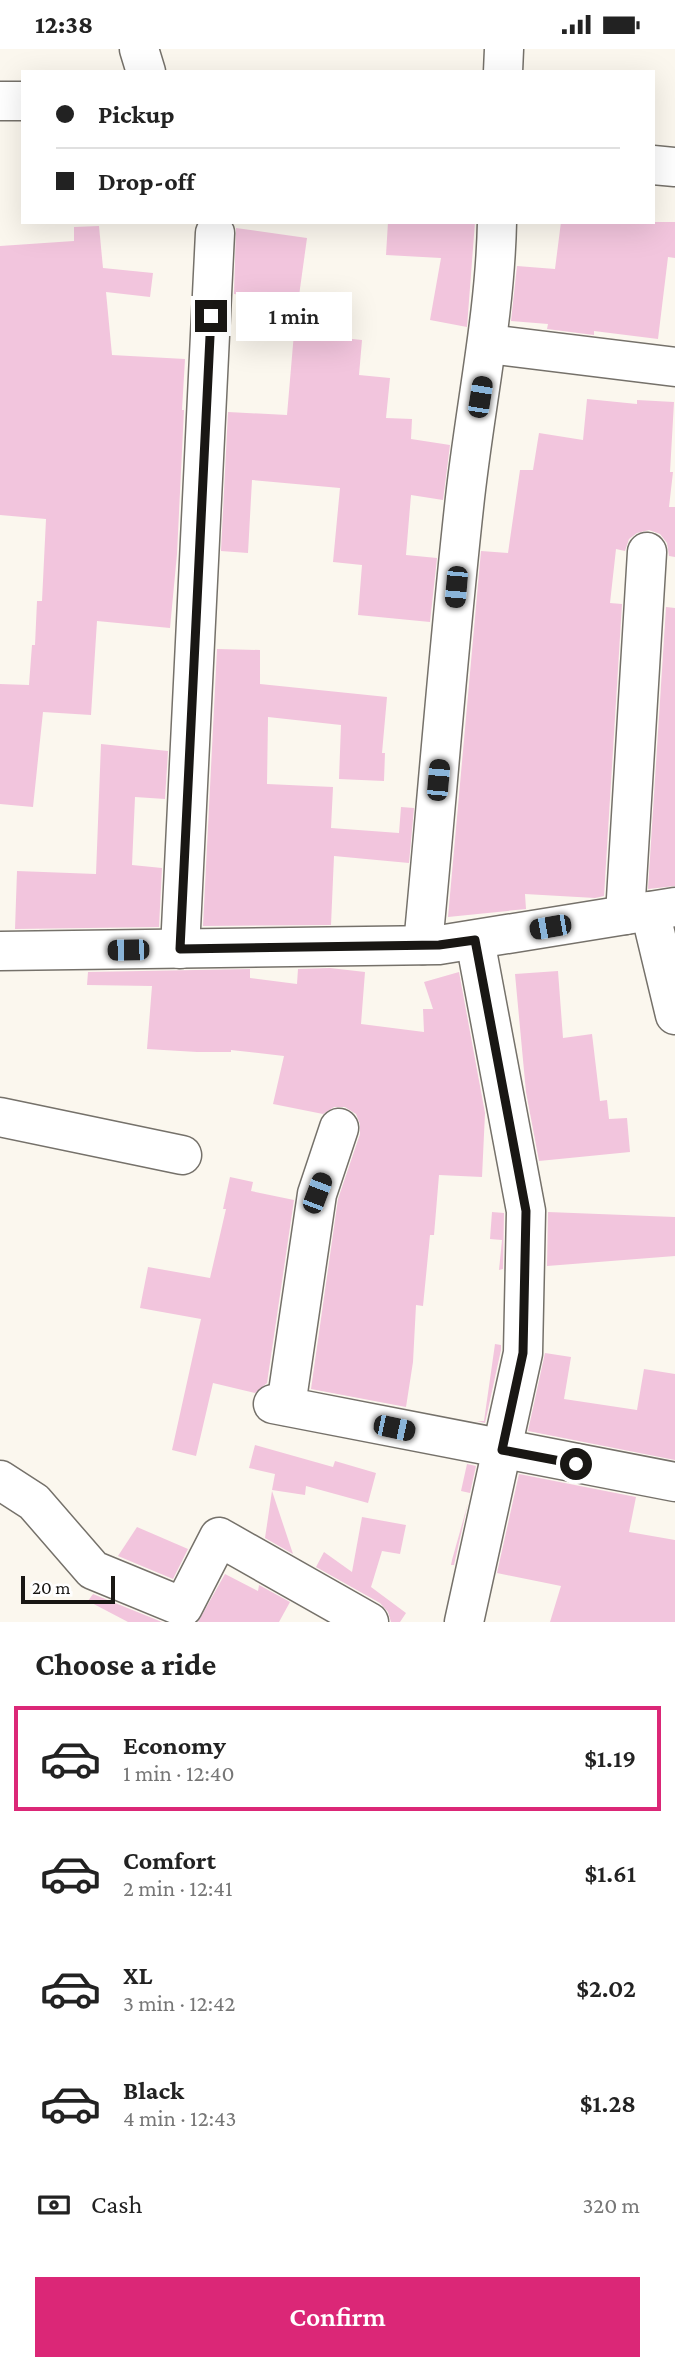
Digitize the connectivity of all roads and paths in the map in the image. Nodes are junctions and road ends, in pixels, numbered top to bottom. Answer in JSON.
{"nodes":[{"id":1,"x":139,"y":49,"type":"edge"},
{"id":2,"x":504,"y":49,"type":"edge"},
{"id":3,"x":145,"y":70,"type":"edge"},
{"id":4,"x":503,"y":70,"type":"edge"},
{"id":5,"x":0,"y":101,"type":"edge"},
{"id":6,"x":21,"y":101,"type":"edge"},
{"id":7,"x":655,"y":165,"type":"edge"},
{"id":8,"x":675,"y":167,"type":"edge"},
{"id":9,"x":497,"y":224,"type":"edge"},
{"id":10,"x":215,"y":233,"type":"dead end"},
{"id":11,"x":488,"y":344,"type":"junction"},
{"id":12,"x":675,"y":367,"type":"edge"},
{"id":13,"x":647,"y":552,"type":"dead end"},
{"id":14,"x":650,"y":911,"type":"edge"},
{"id":15,"x":475,"y":940,"type":"junction"},
{"id":16,"x":423,"y":946,"type":"junction"},
{"id":17,"x":180,"y":949,"type":"junction"},
{"id":18,"x":0,"y":951,"type":"edge"},
{"id":19,"x":675,"y":1015,"type":"edge"},
{"id":20,"x":0,"y":1117,"type":"edge"},
{"id":21,"x":339,"y":1128,"type":"dead end"},
{"id":22,"x":181,"y":1155,"type":"dead end"},
{"id":23,"x":502,"y":1450,"type":"junction"},
{"id":24,"x":0,"y":1480,"type":"edge"},
{"id":25,"x":675,"y":1482,"type":"edge"},
{"id":26,"x":369,"y":1622,"type":"edge"},
{"id":27,"x":466,"y":1622,"type":"edge"}],
"edges":[{"from":1,"to":3,"type":"street"},
{"from":2,"to":4,"type":"street"},
{"from":5,"to":6,"type":"street"},
{"from":7,"to":8,"type":"street"},
{"from":9,"to":11,"type":"street"},
{"from":10,"to":17,"type":"street"},
{"from":11,"to":12,"type":"street"},
{"from":11,"to":16,"type":"street"},
{"from":13,"to":14,"type":"street"},
{"from":14,"to":15,"type":"street"},
{"from":14,"to":19,"type":"street"},
{"from":15,"to":16,"type":"street"},
{"from":15,"to":23,"type":"street"},
{"from":16,"to":17,"type":"street"},
{"from":17,"to":18,"type":"street"},
{"from":20,"to":22,"type":"street"},
{"from":21,"to":23,"type":"street"},
{"from":23,"to":25,"type":"street"},
{"from":23,"to":27,"type":"street"},
{"from":24,"to":26,"type":"street"}]}
